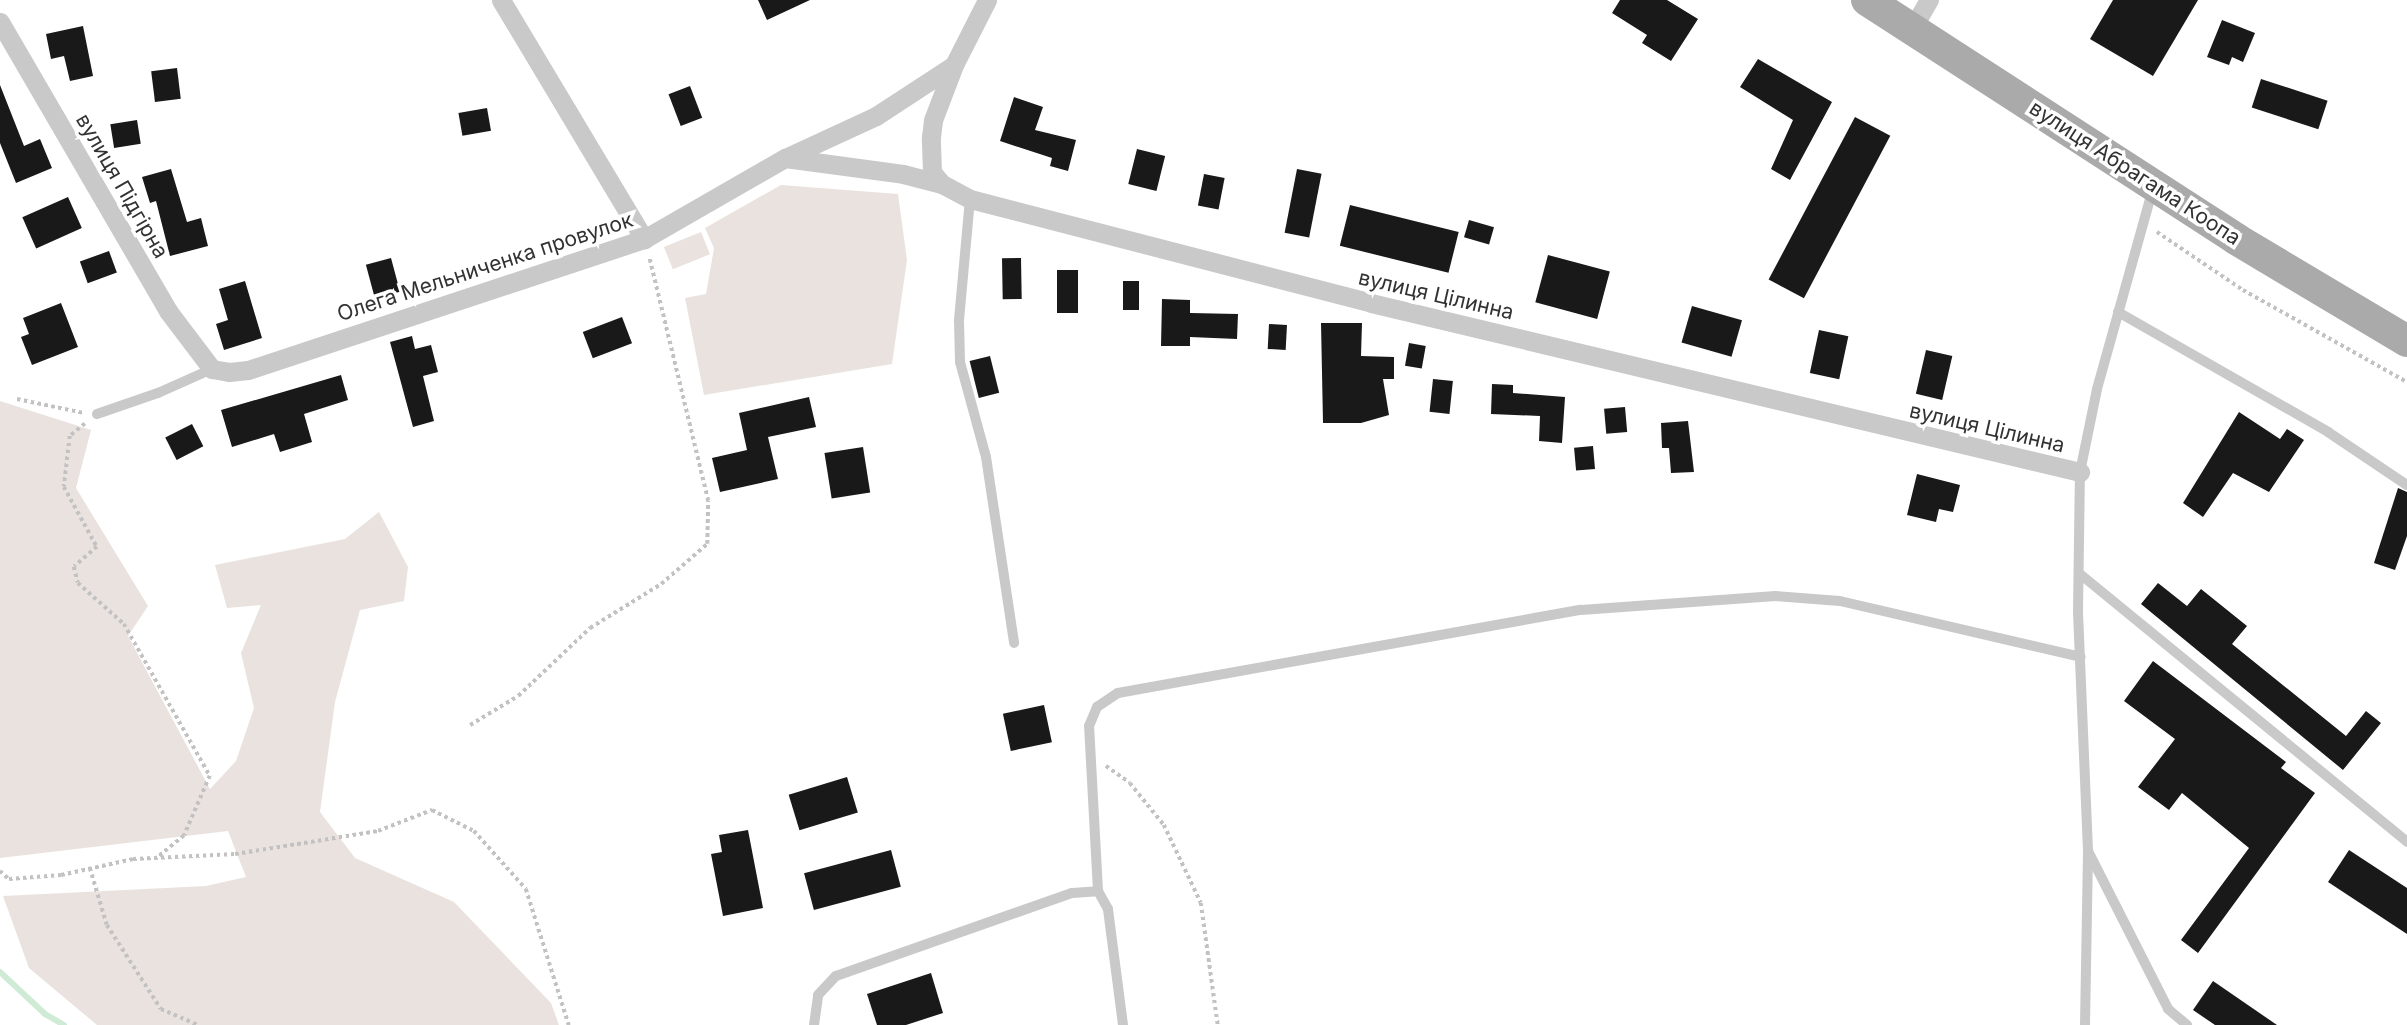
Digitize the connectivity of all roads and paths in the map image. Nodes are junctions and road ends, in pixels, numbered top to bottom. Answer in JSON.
{"nodes":[{"id":1,"x":501,"y":0,"type":"edge"},
{"id":2,"x":987,"y":0,"type":"edge"},
{"id":3,"x":1867,"y":0,"type":"edge"},
{"id":4,"x":1929,"y":0,"type":"edge"},
{"id":5,"x":0,"y":22,"type":"edge"},
{"id":6,"x":1912,"y":29,"type":"junction"},
{"id":7,"x":954,"y":65,"type":"junction"},
{"id":8,"x":785,"y":158,"type":"junction"},
{"id":9,"x":942,"y":184,"type":"junction"},
{"id":10,"x":2154,"y":185,"type":"junction"},
{"id":11,"x":970,"y":199,"type":"junction"},
{"id":12,"x":2141,"y":222,"type":"junction"},
{"id":13,"x":644,"y":239,"type":"junction"},
{"id":14,"x":2118,"y":312,"type":"junction"},
{"id":15,"x":2407,"y":341,"type":"edge"},
{"id":16,"x":212,"y":369,"type":"junction"},
{"id":17,"x":2407,"y":382,"type":"edge"},
{"id":18,"x":17,"y":399,"type":"dead end"},
{"id":19,"x":97,"y":414,"type":"junction"},
{"id":20,"x":2080,"y":472,"type":"junction"},
{"id":21,"x":2407,"y":485,"type":"edge"},
{"id":22,"x":2080,"y":574,"type":"junction"},
{"id":23,"x":1014,"y":643,"type":"dead end"},
{"id":24,"x":2081,"y":657,"type":"junction"},
{"id":25,"x":470,"y":725,"type":"dead end"},
{"id":26,"x":1093,"y":757,"type":"junction"},
{"id":27,"x":2407,"y":842,"type":"edge"},
{"id":28,"x":2088,"y":851,"type":"junction"},
{"id":29,"x":157,"y":858,"type":"junction"},
{"id":30,"x":90,"y":868,"type":"junction"},
{"id":31,"x":0,"y":871,"type":"edge"},
{"id":32,"x":1098,"y":891,"type":"junction"},
{"id":33,"x":198,"y":1025,"type":"edge"},
{"id":34,"x":569,"y":1025,"type":"edge"},
{"id":35,"x":814,"y":1025,"type":"edge"},
{"id":36,"x":1123,"y":1025,"type":"edge"},
{"id":37,"x":1218,"y":1025,"type":"edge"},
{"id":38,"x":2085,"y":1025,"type":"edge"},
{"id":39,"x":2187,"y":1025,"type":"edge"}],
"edges":[{"from":1,"to":13,"type":"street"},
{"from":2,"to":7,"type":"street","name":"Олега Мельниченка провулок"},
{"from":3,"to":6,"type":"main road","name":"вулиця Абрагама Коопа"},
{"from":4,"to":6,"type":"street"},
{"from":5,"to":16,"type":"street","name":"вулиця Підгірна"},
{"from":6,"to":10,"type":"main road","name":"вулиця Абрагама Коопа"},
{"from":7,"to":8,"type":"street","name":"Олега Мельниченка провулок"},
{"from":7,"to":9,"type":"street"},
{"from":8,"to":9,"type":"street","name":"вулиця Цілинна"},
{"from":8,"to":13,"type":"street","name":"Олега Мельниченка провулок"},
{"from":9,"to":11,"type":"street","name":"вулиця Цілинна"},
{"from":10,"to":12,"type":"lane"},
{"from":10,"to":15,"type":"main road","name":"вулиця Абрагама Коопа"},
{"from":11,"to":20,"type":"street","name":"вулиця Цілинна"},
{"from":11,"to":23,"type":"lane"},
{"from":12,"to":14,"type":"lane"},
{"from":12,"to":17,"type":"path"},
{"from":13,"to":16,"type":"street","name":"Олега Мельниченка провулок"},
{"from":13,"to":25,"type":"path"},
{"from":14,"to":20,"type":"lane"},
{"from":14,"to":21,"type":"lane"},
{"from":16,"to":19,"type":"lane"},
{"from":18,"to":19,"type":"path"},
{"from":19,"to":29,"type":"path"},
{"from":20,"to":22,"type":"lane"},
{"from":22,"to":24,"type":"lane"},
{"from":22,"to":27,"type":"lane"},
{"from":24,"to":26,"type":"lane"},
{"from":24,"to":28,"type":"lane"},
{"from":26,"to":32,"type":"lane"},
{"from":26,"to":37,"type":"path"},
{"from":28,"to":38,"type":"lane"},
{"from":28,"to":39,"type":"lane"},
{"from":29,"to":30,"type":"path"},
{"from":29,"to":34,"type":"path"},
{"from":30,"to":31,"type":"path"},
{"from":30,"to":33,"type":"path"},
{"from":32,"to":35,"type":"lane"},
{"from":32,"to":36,"type":"lane"}]}
